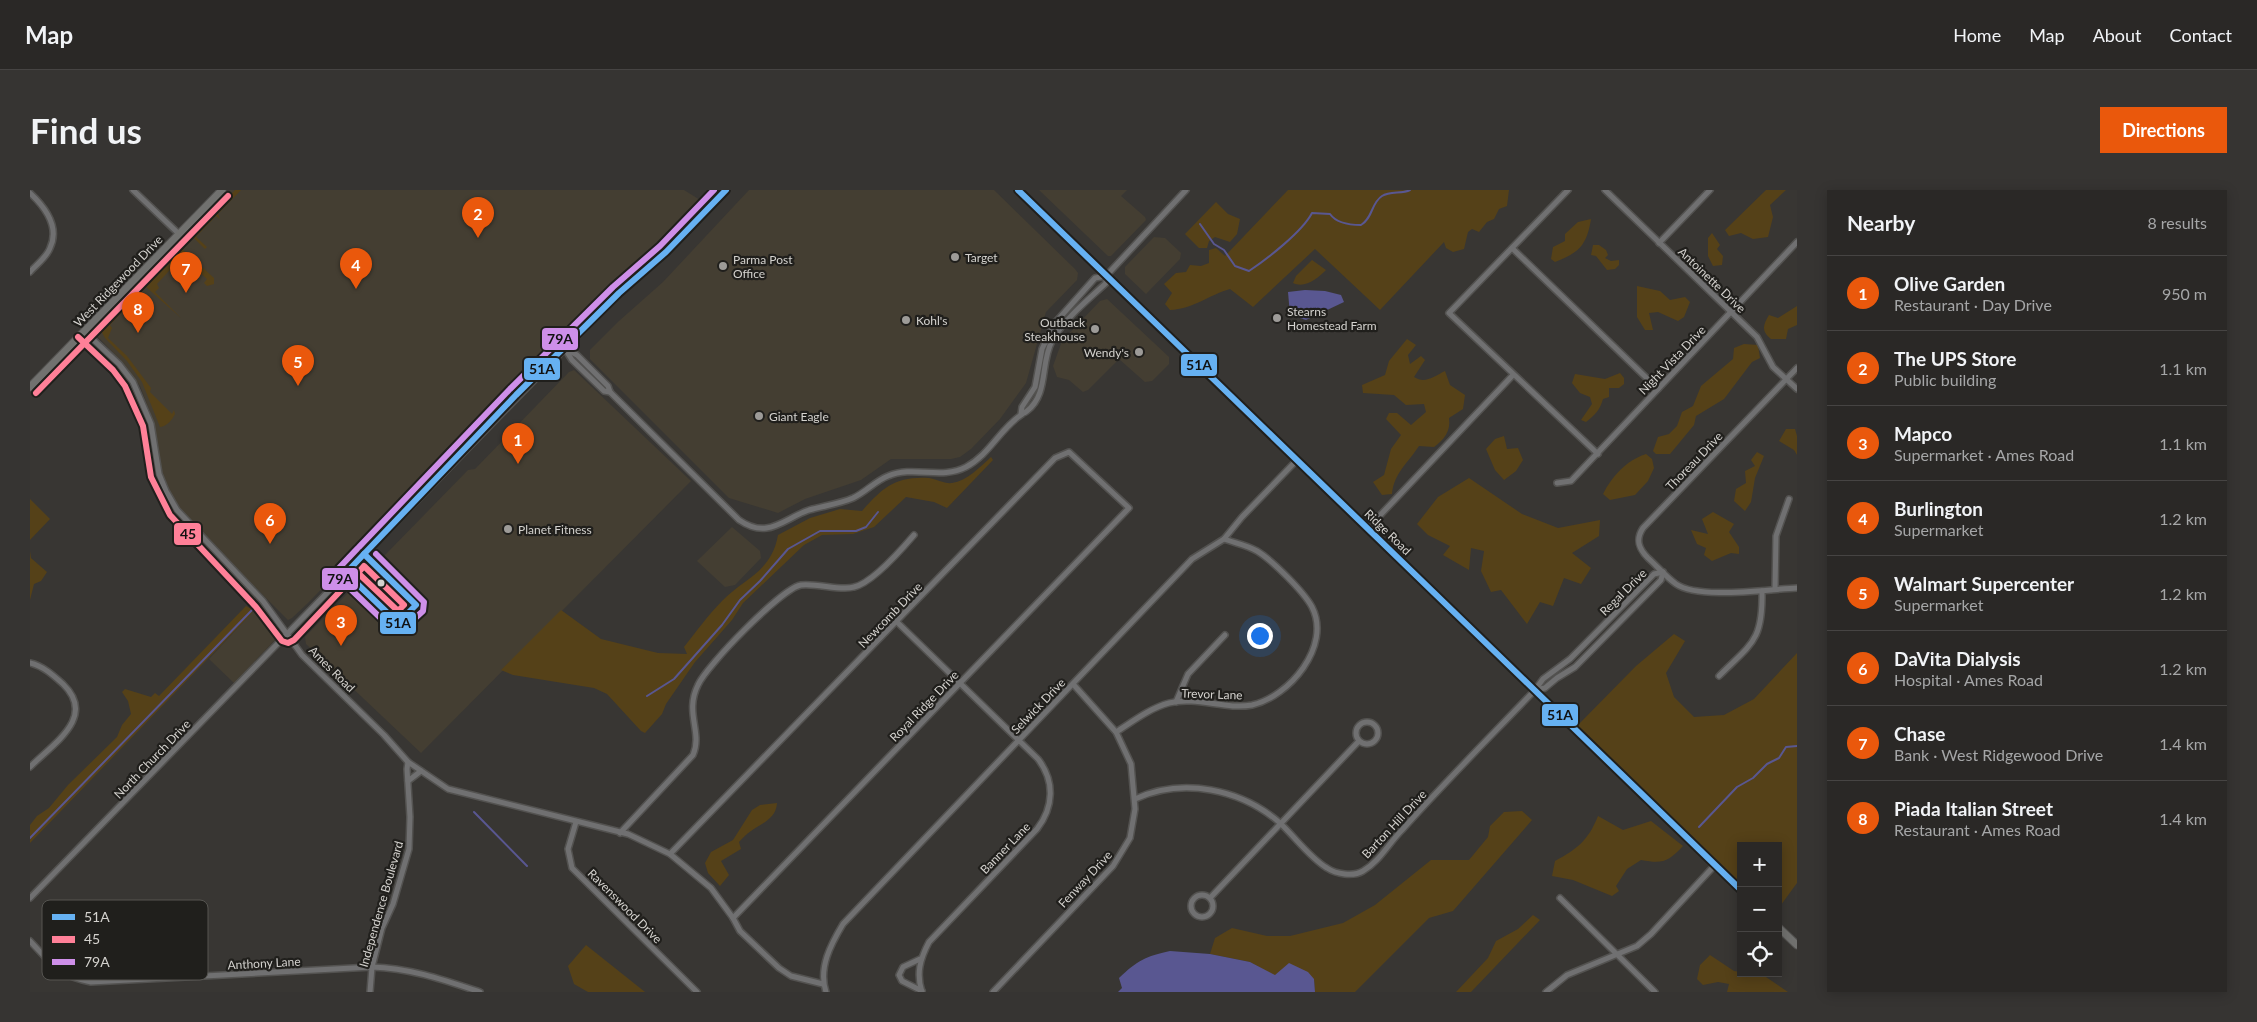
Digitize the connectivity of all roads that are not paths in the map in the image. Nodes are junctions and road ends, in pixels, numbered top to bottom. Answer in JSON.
{"nodes":[{"id":1,"x":133,"y":190,"type":"edge"},
{"id":2,"x":222,"y":190,"type":"edge"},
{"id":3,"x":726,"y":190,"type":"edge"},
{"id":4,"x":1018,"y":190,"type":"edge"},
{"id":5,"x":1186,"y":190,"type":"edge"},
{"id":6,"x":1568,"y":190,"type":"edge"},
{"id":7,"x":1605,"y":190,"type":"edge"},
{"id":8,"x":1710,"y":190,"type":"edge"},
{"id":9,"x":30,"y":193,"type":"edge"},
{"id":10,"x":179,"y":234,"type":"junction"},
{"id":11,"x":1797,"y":242,"type":"edge"},
{"id":12,"x":1659,"y":243,"type":"junction"},
{"id":13,"x":1512,"y":248,"type":"junction"},
{"id":14,"x":30,"y":272,"type":"edge"},
{"id":15,"x":1106,"y":276,"type":"junction"},
{"id":16,"x":1731,"y":312,"type":"junction"},
{"id":17,"x":84,"y":331,"type":"junction"},
{"id":18,"x":564,"y":348,"type":"junction"},
{"id":19,"x":1797,"y":368,"type":"edge"},
{"id":20,"x":1513,"y":375,"type":"junction"},
{"id":21,"x":1786,"y":380,"type":"junction"},
{"id":22,"x":30,"y":387,"type":"edge"},
{"id":23,"x":1658,"y":390,"type":"junction"},
{"id":24,"x":1797,"y":390,"type":"edge"},
{"id":25,"x":1021,"y":414,"type":"junction"},
{"id":26,"x":1598,"y":454,"type":"junction"},
{"id":27,"x":1296,"y":461,"type":"junction"},
{"id":28,"x":1557,"y":482,"type":"dead end"},
{"id":29,"x":1789,"y":500,"type":"dead end"},
{"id":30,"x":1129,"y":508,"type":"joint"},
{"id":31,"x":1368,"y":528,"type":"junction"},
{"id":32,"x":914,"y":535,"type":"dead end"},
{"id":33,"x":1224,"y":540,"type":"junction"},
{"id":34,"x":1663,"y":572,"type":"junction"},
{"id":35,"x":1797,"y":588,"type":"edge"},
{"id":36,"x":1775,"y":589,"type":"junction"},
{"id":37,"x":1762,"y":591,"type":"junction"},
{"id":38,"x":897,"y":622,"type":"junction"},
{"id":39,"x":288,"y":634,"type":"junction"},
{"id":40,"x":1225,"y":635,"type":"dead end"},
{"id":41,"x":1590,"y":640,"type":"junction"},
{"id":42,"x":1596,"y":646,"type":"junction"},
{"id":43,"x":30,"y":663,"type":"edge"},
{"id":44,"x":1719,"y":676,"type":"dead end"},
{"id":45,"x":960,"y":683,"type":"junction"},
{"id":46,"x":1073,"y":684,"type":"junction"},
{"id":47,"x":1535,"y":690,"type":"junction"},
{"id":48,"x":1176,"y":702,"type":"junction"},
{"id":49,"x":1116,"y":732,"type":"junction"},
{"id":50,"x":1019,"y":740,"type":"junction"},
{"id":51,"x":1360,"y":741,"type":"junction"},
{"id":52,"x":408,"y":762,"type":"junction"},
{"id":53,"x":30,"y":767,"type":"edge"},
{"id":54,"x":421,"y":770,"type":"junction"},
{"id":55,"x":408,"y":781,"type":"junction"},
{"id":56,"x":1135,"y":799,"type":"junction"},
{"id":57,"x":576,"y":822,"type":"junction"},
{"id":58,"x":1281,"y":824,"type":"junction"},
{"id":59,"x":620,"y":833,"type":"junction"},
{"id":60,"x":670,"y":854,"type":"junction"},
{"id":61,"x":1715,"y":865,"type":"junction"},
{"id":62,"x":1738,"y":887,"type":"edge"},
{"id":63,"x":30,"y":898,"type":"edge"},
{"id":64,"x":1210,"y":898,"type":"junction"},
{"id":65,"x":1560,"y":898,"type":"dead end"},
{"id":66,"x":734,"y":918,"type":"junction"},
{"id":67,"x":1782,"y":930,"type":"edge"},
{"id":68,"x":30,"y":941,"type":"edge"},
{"id":69,"x":1797,"y":945,"type":"edge"},
{"id":70,"x":42,"y":953,"type":"edge"},
{"id":71,"x":1616,"y":954,"type":"junction"},
{"id":72,"x":920,"y":959,"type":"junction"},
{"id":73,"x":372,"y":967,"type":"junction"},
{"id":74,"x":208,"y":976,"type":"edge"},
{"id":75,"x":79,"y":980,"type":"edge"},
{"id":76,"x":129,"y":980,"type":"edge"},
{"id":77,"x":823,"y":984,"type":"junction"},
{"id":78,"x":370,"y":992,"type":"edge"},
{"id":79,"x":480,"y":992,"type":"edge"},
{"id":80,"x":697,"y":992,"type":"edge"},
{"id":81,"x":826,"y":992,"type":"edge"},
{"id":82,"x":922,"y":992,"type":"edge"},
{"id":83,"x":993,"y":992,"type":"edge"},
{"id":84,"x":1546,"y":992,"type":"edge"},
{"id":85,"x":1655,"y":992,"type":"edge"}],
"edges":[{"from":1,"to":10,"type":"street"},
{"from":2,"to":10,"type":"main road","name":"West Ridgewood Drive"},
{"from":3,"to":18,"type":"street","name":"North Church Drive"},
{"from":4,"to":15,"type":"main road","name":"Ridge Road"},
{"from":5,"to":15,"type":"street"},
{"from":6,"to":13,"type":"street"},
{"from":7,"to":12,"type":"street","name":"Antoinette Drive"},
{"from":8,"to":12,"type":"street"},
{"from":9,"to":14,"type":"street"},
{"from":10,"to":17,"type":"main road","name":"West Ridgewood Drive"},
{"from":11,"to":16,"type":"street","name":"Night Vista Drive"},
{"from":12,"to":16,"type":"street","name":"Antoinette Drive"},
{"from":13,"to":20,"type":"street"},
{"from":13,"to":23,"type":"street"},
{"from":15,"to":25,"type":"street"},
{"from":15,"to":25,"type":"street"},
{"from":15,"to":27,"type":"main road","name":"Ridge Road"},
{"from":16,"to":21,"type":"street","name":"Antoinette Drive"},
{"from":16,"to":23,"type":"street","name":"Night Vista Drive"},
{"from":17,"to":22,"type":"main road","name":"West Ridgewood Drive"},
{"from":17,"to":39,"type":"street","name":"Ames Road"},
{"from":18,"to":25,"type":"street"},
{"from":18,"to":39,"type":"street","name":"North Church Drive"},
{"from":19,"to":21,"type":"street","name":"Thoreau Drive"},
{"from":20,"to":26,"type":"street"},
{"from":20,"to":31,"type":"street"},
{"from":21,"to":24,"type":"street","name":"Antoinette Drive"},
{"from":21,"to":34,"type":"street","name":"Thoreau Drive"},
{"from":23,"to":26,"type":"street","name":"Night Vista Drive"},
{"from":26,"to":28,"type":"street","name":"Night Vista Drive"},
{"from":27,"to":31,"type":"main road","name":"Ridge Road"},
{"from":27,"to":33,"type":"street","name":"Selwick Drive"},
{"from":29,"to":36,"type":"street"},
{"from":30,"to":38,"type":"street","name":"Newcomb Drive"},
{"from":30,"to":45,"type":"street","name":"Royal Ridge Drive"},
{"from":31,"to":47,"type":"main road","name":"Ridge Road"},
{"from":32,"to":59,"type":"street"},
{"from":33,"to":46,"type":"street","name":"Selwick Drive"},
{"from":33,"to":48,"type":"street","name":"Trevor Lane"},
{"from":34,"to":37,"type":"street"},
{"from":34,"to":41,"type":"street","name":"Regal Drive"},
{"from":34,"to":42,"type":"street","name":"Regal Drive"},
{"from":35,"to":36,"type":"street"},
{"from":36,"to":37,"type":"street"},
{"from":37,"to":44,"type":"street"},
{"from":38,"to":45,"type":"street","name":"Banner Lane"},
{"from":38,"to":60,"type":"street","name":"Newcomb Drive"},
{"from":39,"to":52,"type":"street","name":"Ames Road"},
{"from":39,"to":63,"type":"street","name":"North Church Drive"},
{"from":40,"to":48,"type":"street"},
{"from":41,"to":42,"type":"street"},
{"from":41,"to":47,"type":"street","name":"Regal Drive"},
{"from":42,"to":47,"type":"street","name":"Regal Drive"},
{"from":43,"to":53,"type":"street"},
{"from":45,"to":50,"type":"street","name":"Banner Lane"},
{"from":45,"to":66,"type":"street","name":"Royal Ridge Drive"},
{"from":46,"to":49,"type":"street","name":"Fenway Drive"},
{"from":46,"to":50,"type":"street","name":"Selwick Drive"},
{"from":47,"to":58,"type":"street","name":"Barton Hill Drive"},
{"from":47,"to":61,"type":"main road","name":"Ridge Road"},
{"from":48,"to":49,"type":"street","name":"Trevor Lane"},
{"from":49,"to":56,"type":"street","name":"Fenway Drive"},
{"from":50,"to":72,"type":"street","name":"Banner Lane"},
{"from":50,"to":77,"type":"street","name":"Selwick Drive"},
{"from":51,"to":51,"type":"street"},
{"from":51,"to":58,"type":"street"},
{"from":52,"to":54,"type":"street","name":"Ames Road"},
{"from":52,"to":55,"type":"street","name":"Independence Boulevard"},
{"from":54,"to":55,"type":"street"},
{"from":54,"to":57,"type":"street","name":"Ames Road"},
{"from":55,"to":73,"type":"street","name":"Independence Boulevard"},
{"from":56,"to":58,"type":"street","name":"Barton Hill Drive"},
{"from":56,"to":83,"type":"street","name":"Fenway Drive"},
{"from":57,"to":59,"type":"street","name":"Ames Road"},
{"from":57,"to":80,"type":"street","name":"Ravenswood Drive"},
{"from":58,"to":64,"type":"street"},
{"from":59,"to":60,"type":"street","name":"Ames Road"},
{"from":60,"to":66,"type":"street","name":"Ames Road"},
{"from":61,"to":62,"type":"main road","name":"Ridge Road"},
{"from":61,"to":71,"type":"street"},
{"from":64,"to":64,"type":"street"},
{"from":65,"to":71,"type":"street"},
{"from":66,"to":77,"type":"street","name":"Ames Road"},
{"from":67,"to":69,"type":"main road"},
{"from":68,"to":70,"type":"street","name":"Anthony Lane"},
{"from":71,"to":84,"type":"street"},
{"from":71,"to":85,"type":"street"},
{"from":72,"to":82,"type":"street","name":"Banner Lane"},
{"from":72,"to":82,"type":"street","name":"Banner Lane"},
{"from":73,"to":74,"type":"street","name":"Anthony Lane"},
{"from":73,"to":78,"type":"street","name":"Independence Boulevard"},
{"from":73,"to":79,"type":"street","name":"Anthony Lane"},
{"from":75,"to":76,"type":"street","name":"Anthony Lane"},
{"from":77,"to":81,"type":"street"}]}
